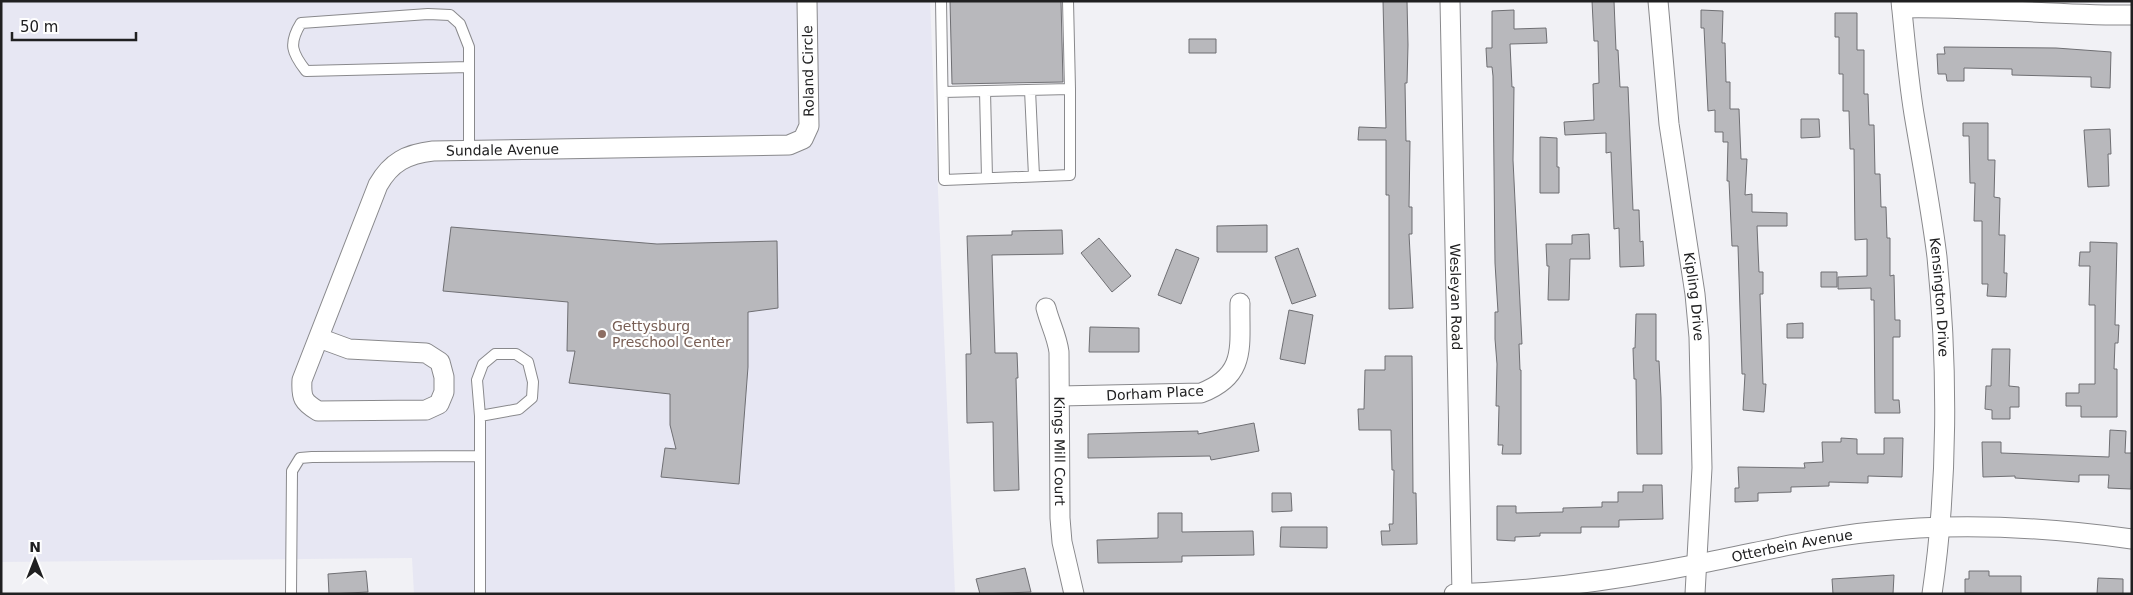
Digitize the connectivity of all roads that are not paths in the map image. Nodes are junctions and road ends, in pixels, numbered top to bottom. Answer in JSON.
{"nodes":[{"id":1,"x":806,"y":1,"type":"edge"},
{"id":2,"x":941,"y":1,"type":"edge"},
{"id":3,"x":1068,"y":1,"type":"edge"},
{"id":4,"x":1450,"y":1,"type":"edge"},
{"id":5,"x":1658,"y":1,"type":"edge"},
{"id":6,"x":1901,"y":4,"type":"edge"},
{"id":7,"x":2132,"y":15,"type":"edge"},
{"id":8,"x":469,"y":68,"type":"junction"},
{"id":9,"x":1070,"y":89,"type":"junction"},
{"id":10,"x":1030,"y":90,"type":"junction"},
{"id":11,"x":984,"y":91,"type":"junction"},
{"id":12,"x":943,"y":92,"type":"junction"},
{"id":13,"x":803,"y":139,"type":"joint"},
{"id":14,"x":469,"y":151,"type":"junction"},
{"id":15,"x":1034,"y":176,"type":"junction"},
{"id":16,"x":987,"y":178,"type":"junction"},
{"id":17,"x":1240,"y":303,"type":"dead end"},
{"id":18,"x":1046,"y":308,"type":"dead end"},
{"id":19,"x":319,"y":338,"type":"junction"},
{"id":20,"x":1060,"y":396,"type":"junction"},
{"id":21,"x":480,"y":416,"type":"junction"},
{"id":22,"x":480,"y":456,"type":"junction"},
{"id":23,"x":1939,"y":527,"type":"junction"},
{"id":24,"x":2132,"y":539,"type":"edge"},
{"id":25,"x":1698,"y":564,"type":"junction"},
{"id":26,"x":290,"y":594,"type":"edge"},
{"id":27,"x":480,"y":594,"type":"edge"},
{"id":28,"x":1074,"y":594,"type":"edge"},
{"id":29,"x":1454,"y":594,"type":"edge"},
{"id":30,"x":1462,"y":594,"type":"edge"},
{"id":31,"x":1695,"y":594,"type":"edge"},
{"id":32,"x":1932,"y":594,"type":"edge"}],
"edges":[{"from":1,"to":13,"type":"street","name":"Roland Circle"},
{"from":2,"to":12,"type":"lane"},
{"from":3,"to":9,"type":"lane"},
{"from":4,"to":30,"type":"street","name":"Wesleyan Road"},
{"from":5,"to":25,"type":"street","name":"Kipling Drive"},
{"from":6,"to":7,"type":"street"},
{"from":6,"to":23,"type":"street","name":"Kensington Drive"},
{"from":8,"to":8,"type":"lane"},
{"from":8,"to":14,"type":"lane"},
{"from":9,"to":10,"type":"lane"},
{"from":9,"to":15,"type":"lane"},
{"from":10,"to":11,"type":"lane"},
{"from":10,"to":15,"type":"lane"},
{"from":11,"to":12,"type":"lane"},
{"from":11,"to":16,"type":"lane"},
{"from":12,"to":16,"type":"lane"},
{"from":13,"to":14,"type":"street","name":"Sundale Avenue"},
{"from":14,"to":19,"type":"street","name":"Sundale Avenue"},
{"from":15,"to":16,"type":"lane"},
{"from":17,"to":20,"type":"street","name":"Dorham Place"},
{"from":18,"to":20,"type":"street","name":"Kings Mill Court"},
{"from":19,"to":19,"type":"street","name":"Sundale Avenue"},
{"from":20,"to":28,"type":"street","name":"Kings Mill Court"},
{"from":21,"to":21,"type":"lane"},
{"from":21,"to":22,"type":"lane"},
{"from":22,"to":26,"type":"lane"},
{"from":22,"to":27,"type":"lane"},
{"from":23,"to":24,"type":"street","name":"Otterbein Avenue"},
{"from":23,"to":25,"type":"street","name":"Otterbein Avenue"},
{"from":23,"to":32,"type":"street","name":"Kensington Drive"},
{"from":25,"to":30,"type":"street","name":"Otterbein Avenue"},
{"from":25,"to":31,"type":"street","name":"Kipling Drive"},
{"from":29,"to":30,"type":"street","name":"Otterbein Avenue"}]}
